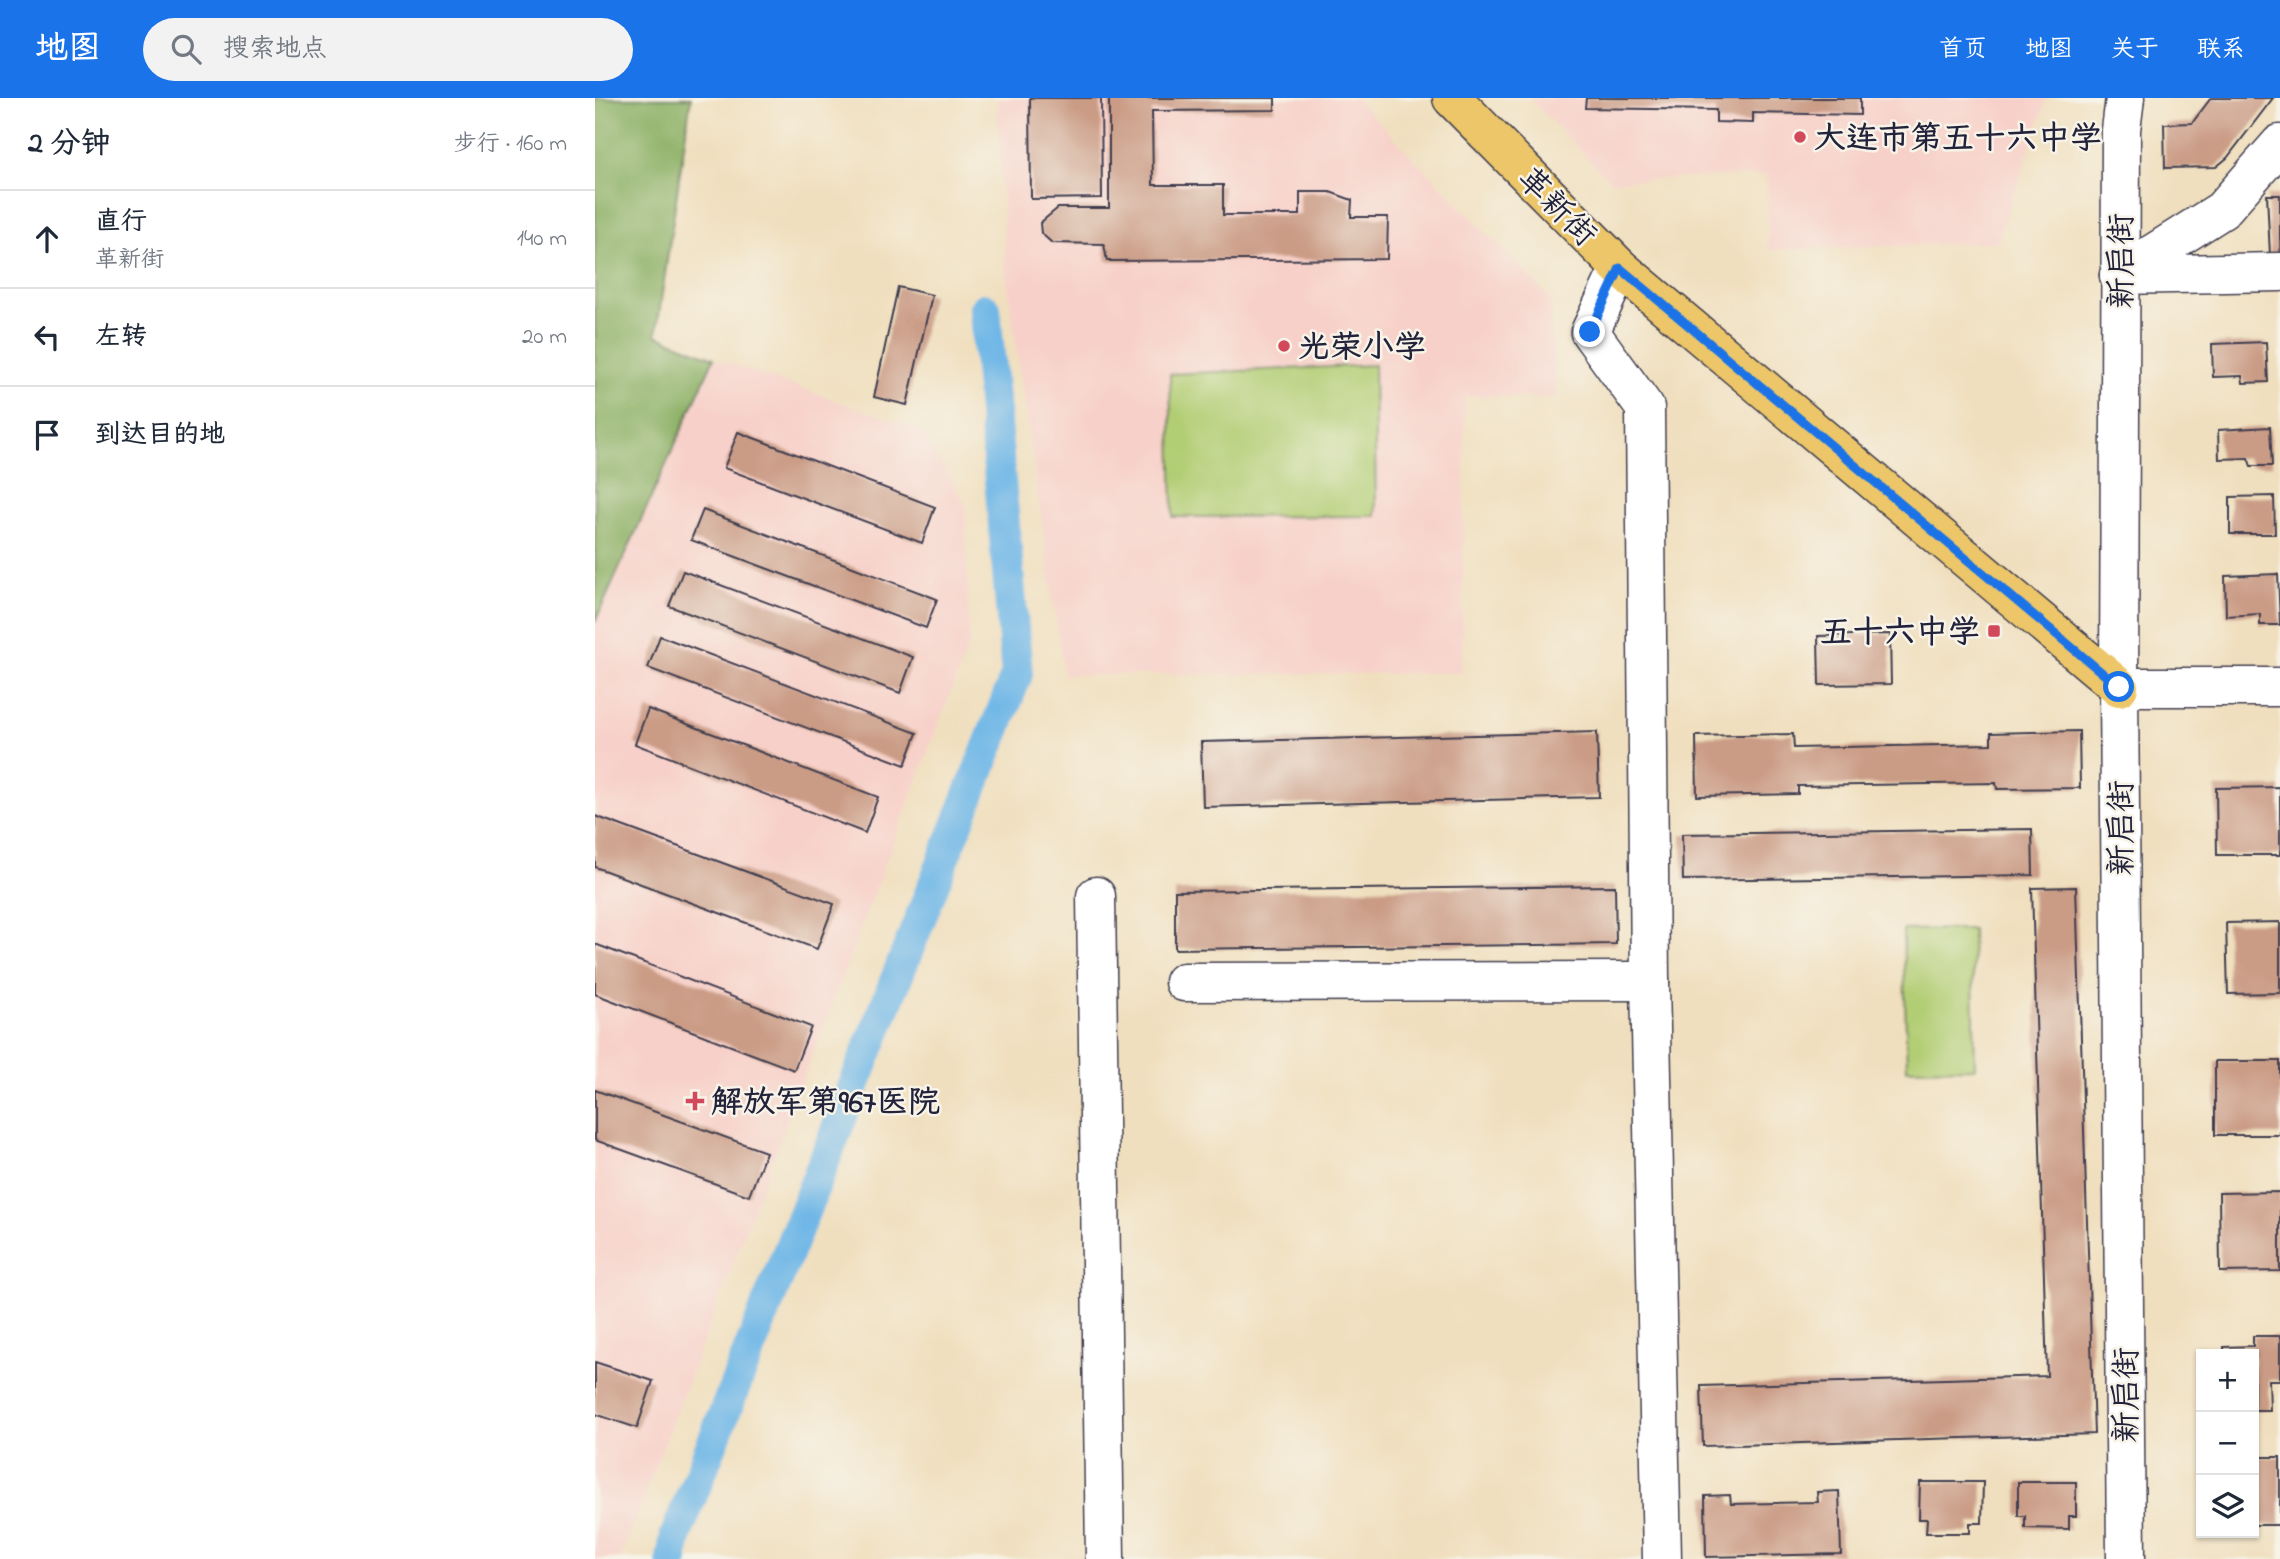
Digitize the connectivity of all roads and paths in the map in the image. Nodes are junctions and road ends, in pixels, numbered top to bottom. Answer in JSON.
{"nodes":[{"id":1,"x":1452,"y":98,"type":"edge"},
{"id":2,"x":2125,"y":98,"type":"edge"},
{"id":3,"x":2280,"y":144,"type":"edge"},
{"id":4,"x":1620,"y":268,"type":"junction"},
{"id":5,"x":2280,"y":272,"type":"edge"},
{"id":6,"x":2119,"y":275,"type":"junction"},
{"id":7,"x":2119,"y":687,"type":"junction"},
{"id":8,"x":2280,"y":687,"type":"edge"},
{"id":9,"x":1096,"y":896,"type":"dead end"},
{"id":10,"x":1650,"y":981,"type":"junction"},
{"id":11,"x":1184,"y":982,"type":"dead end"},
{"id":12,"x":1105,"y":1559,"type":"edge"},
{"id":13,"x":1662,"y":1559,"type":"edge"},
{"id":14,"x":2126,"y":1559,"type":"edge"}],
"edges":[{"from":1,"to":4,"type":"main road","name":"革新街"},
{"from":2,"to":6,"type":"street","name":"新启街"},
{"from":3,"to":6,"type":"street"},
{"from":4,"to":7,"type":"main road","name":"革新街"},
{"from":4,"to":10,"type":"street"},
{"from":5,"to":6,"type":"street"},
{"from":6,"to":7,"type":"street","name":"新启街"},
{"from":7,"to":8,"type":"street"},
{"from":7,"to":14,"type":"street","name":"新启街"},
{"from":9,"to":12,"type":"street"},
{"from":10,"to":11,"type":"street"},
{"from":10,"to":13,"type":"street"}]}
